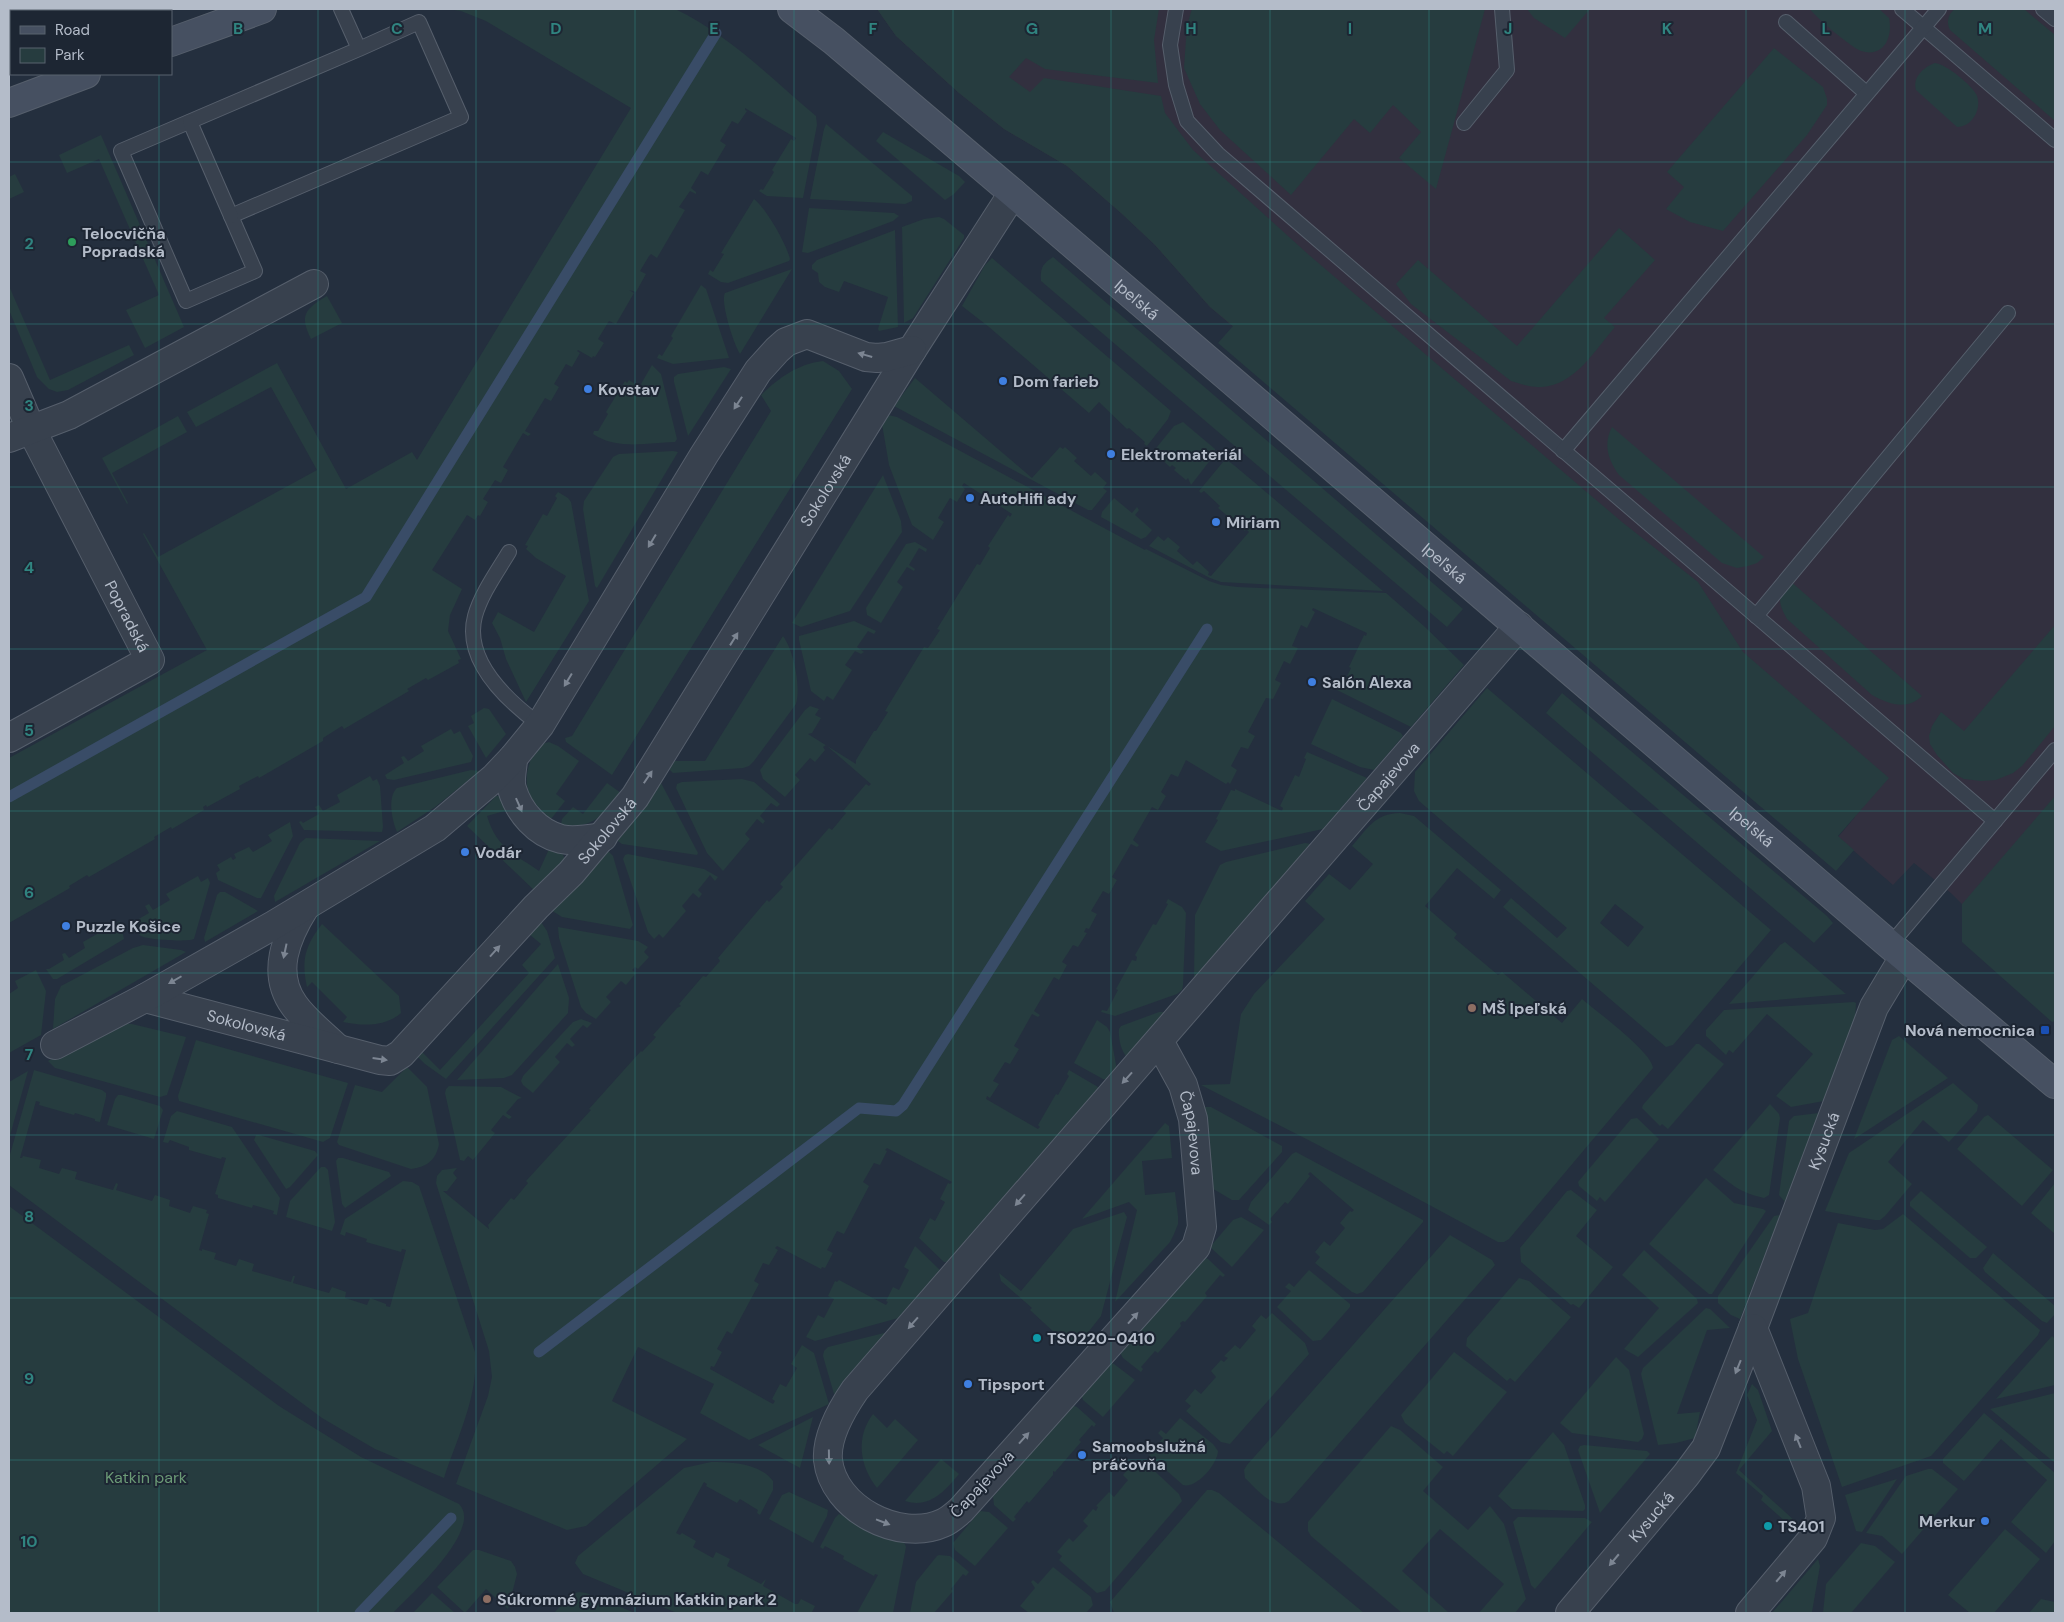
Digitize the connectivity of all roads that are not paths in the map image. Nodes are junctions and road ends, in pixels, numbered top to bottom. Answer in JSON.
{"nodes":[{"id":1,"x":262,"y":9,"type":"edge"},
{"id":2,"x":341,"y":9,"type":"edge"},
{"id":3,"x":792,"y":9,"type":"edge"},
{"id":4,"x":822,"y":9,"type":"edge"},
{"id":5,"x":1176,"y":9,"type":"edge"},
{"id":6,"x":1502,"y":9,"type":"edge"},
{"id":7,"x":1902,"y":9,"type":"edge"},
{"id":8,"x":1939,"y":9,"type":"edge"},
{"id":9,"x":2043,"y":9,"type":"edge"},
{"id":10,"x":2055,"y":19,"type":"edge"},
{"id":11,"x":1786,"y":22,"type":"dead end"},
{"id":12,"x":1923,"y":27,"type":"junction"},
{"id":13,"x":834,"y":41,"type":"junction"},
{"id":14,"x":172,"y":42,"type":"edge"},
{"id":15,"x":359,"y":49,"type":"junction"},
{"id":16,"x":83,"y":75,"type":"edge"},
{"id":17,"x":1866,"y":93,"type":"junction"},
{"id":18,"x":9,"y":103,"type":"edge"},
{"id":19,"x":190,"y":122,"type":"junction"},
{"id":20,"x":1464,"y":123,"type":"dead end"},
{"id":21,"x":2055,"y":140,"type":"edge"},
{"id":22,"x":1013,"y":193,"type":"junction"},
{"id":23,"x":231,"y":216,"type":"junction"},
{"id":24,"x":314,"y":284,"type":"dead end"},
{"id":25,"x":2008,"y":313,"type":"dead end"},
{"id":26,"x":912,"y":350,"type":"junction"},
{"id":27,"x":9,"y":378,"type":"edge"},
{"id":28,"x":20,"y":434,"type":"edge"},
{"id":29,"x":1564,"y":450,"type":"junction"},
{"id":30,"x":508,"y":552,"type":"dead end"},
{"id":31,"x":1756,"y":616,"type":"junction"},
{"id":32,"x":1519,"y":626,"type":"junction"},
{"id":33,"x":540,"y":725,"type":"junction"},
{"id":34,"x":9,"y":738,"type":"edge"},
{"id":35,"x":2055,"y":750,"type":"edge"},
{"id":36,"x":513,"y":758,"type":"junction"},
{"id":37,"x":1995,"y":821,"type":"junction"},
{"id":38,"x":603,"y":837,"type":"junction"},
{"id":39,"x":305,"y":907,"type":"junction"},
{"id":40,"x":1897,"y":951,"type":"junction"},
{"id":41,"x":144,"y":998,"type":"junction"},
{"id":42,"x":1159,"y":1041,"type":"junction"},
{"id":43,"x":55,"y":1044,"type":"dead end"},
{"id":44,"x":339,"y":1050,"type":"junction"},
{"id":45,"x":2055,"y":1084,"type":"edge"},
{"id":46,"x":1753,"y":1328,"type":"junction"},
{"id":47,"x":1570,"y":1613,"type":"edge"},
{"id":48,"x":1750,"y":1613,"type":"edge"}],
"edges":[{"from":1,"to":14,"type":"street"},
{"from":2,"to":15,"type":"lane"},
{"from":3,"to":13,"type":"street","name":"Ipeľská"},
{"from":4,"to":13,"type":"street","name":"Ipeľská"},
{"from":5,"to":29,"type":"lane"},
{"from":6,"to":20,"type":"lane"},
{"from":7,"to":12,"type":"lane"},
{"from":8,"to":12,"type":"lane"},
{"from":9,"to":10,"type":"lane"},
{"from":11,"to":17,"type":"lane"},
{"from":12,"to":17,"type":"lane"},
{"from":12,"to":21,"type":"lane"},
{"from":13,"to":22,"type":"street","name":"Ipeľská"},
{"from":15,"to":19,"type":"lane"},
{"from":15,"to":23,"type":"lane"},
{"from":16,"to":18,"type":"street"},
{"from":17,"to":29,"type":"lane"},
{"from":19,"to":23,"type":"lane"},
{"from":19,"to":23,"type":"lane"},
{"from":22,"to":26,"type":"street","name":"Sokolovská"},
{"from":22,"to":32,"type":"street","name":"Ipeľská"},
{"from":24,"to":28,"type":"street"},
{"from":25,"to":31,"type":"lane"},
{"from":26,"to":33,"type":"street","one_way":true},
{"from":38,"to":26,"type":"street","name":"Sokolovská","one_way":true},
{"from":27,"to":28,"type":"street","name":"Popradská"},
{"from":28,"to":34,"type":"street","name":"Popradská"},
{"from":29,"to":31,"type":"lane"},
{"from":30,"to":33,"type":"lane"},
{"from":31,"to":37,"type":"lane"},
{"from":32,"to":40,"type":"street","name":"Ipeľská"},
{"from":32,"to":42,"type":"street","name":"Čapajevova"},
{"from":33,"to":36,"type":"street"},
{"from":35,"to":37,"type":"lane"},
{"from":36,"to":38,"type":"street","one_way":true},
{"from":36,"to":39,"type":"street"},
{"from":37,"to":40,"type":"lane"},
{"from":44,"to":38,"type":"street","name":"Sokolovská","one_way":true},
{"from":39,"to":41,"type":"street","one_way":true},
{"from":39,"to":44,"type":"street","one_way":true},
{"from":40,"to":45,"type":"street","name":"Ipeľská"},
{"from":40,"to":46,"type":"street","name":"Kysucká"},
{"from":41,"to":43,"type":"street"},
{"from":41,"to":44,"type":"street","name":"Sokolovská"},
{"from":42,"to":42,"type":"street","name":"Čapajevova","one_way":true},
{"from":46,"to":47,"type":"street","name":"Kysucká","one_way":true},
{"from":48,"to":46,"type":"street","one_way":true}]}
